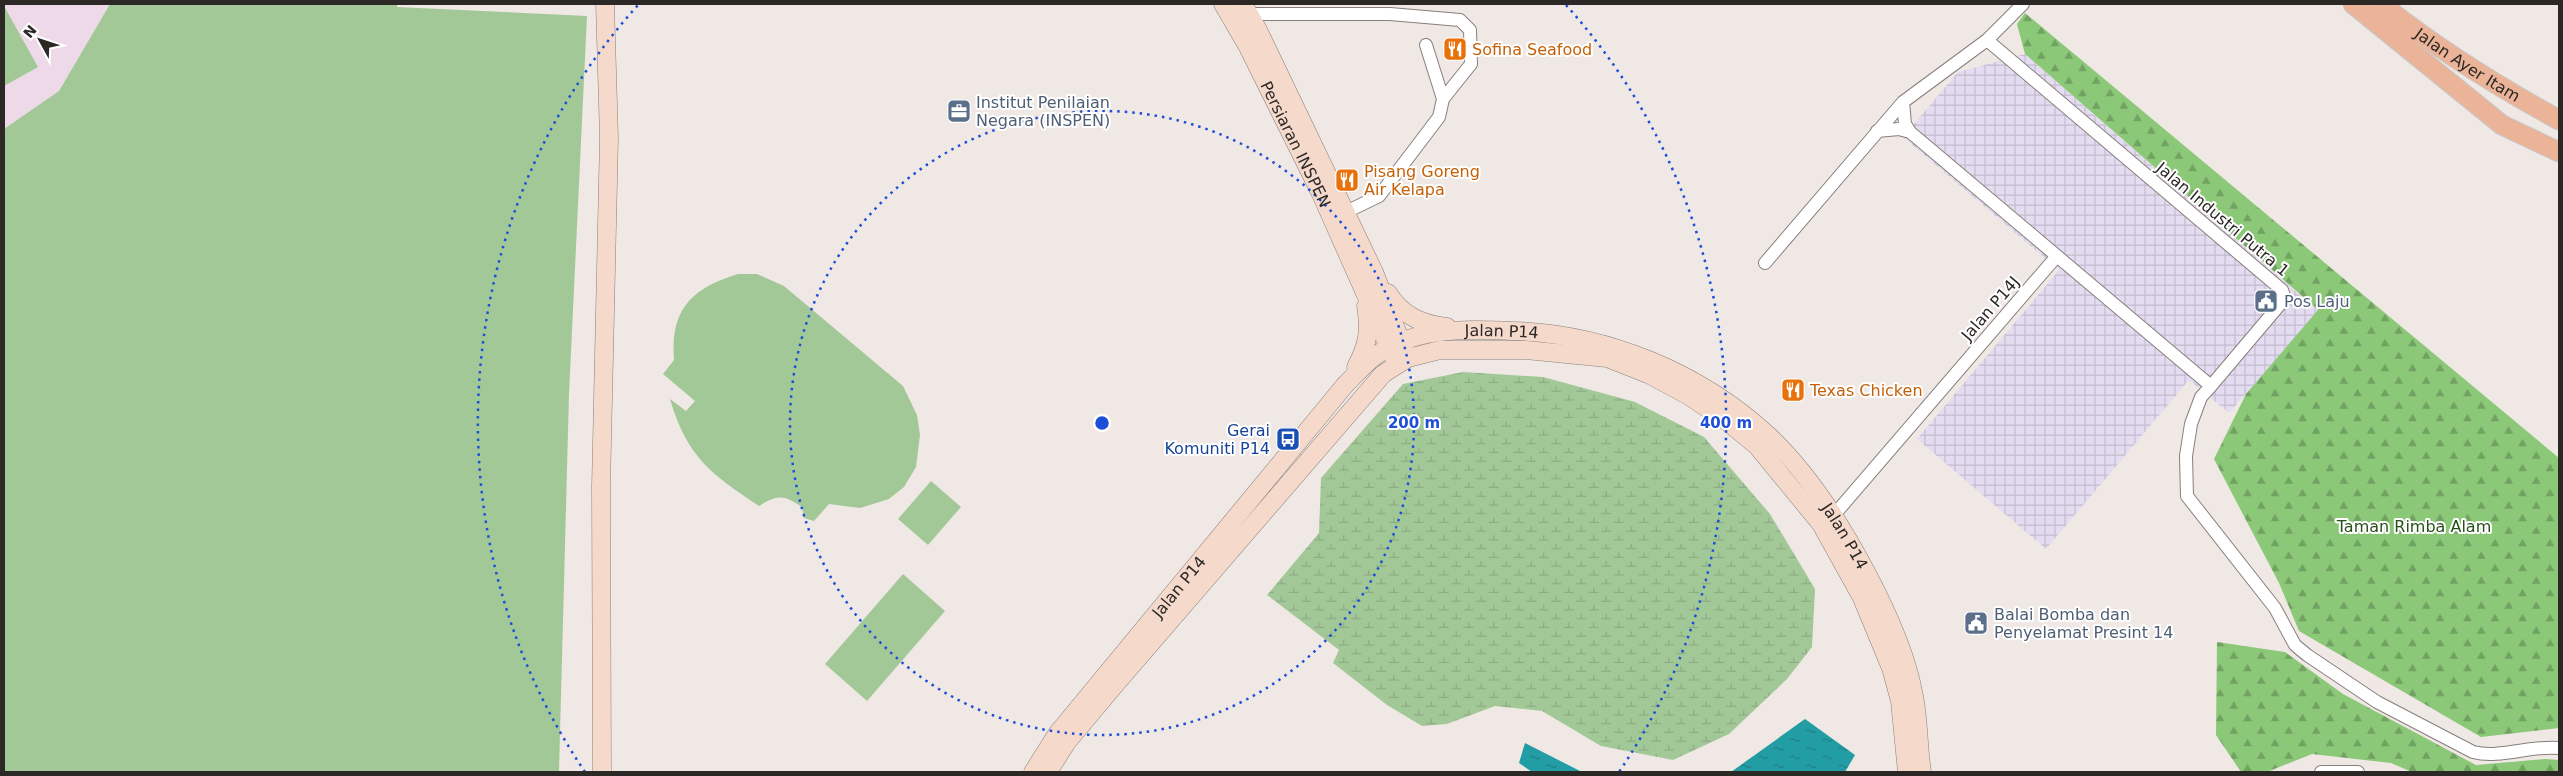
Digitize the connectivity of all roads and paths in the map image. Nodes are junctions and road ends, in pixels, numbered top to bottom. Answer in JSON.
{"nodes":[{"id":1,"x":605,"y":4,"type":"edge"},
{"id":2,"x":1223,"y":4,"type":"edge"},
{"id":3,"x":2023,"y":4,"type":"edge"},
{"id":4,"x":2353,"y":4,"type":"edge"},
{"id":5,"x":2381,"y":4,"type":"edge"},
{"id":6,"x":1246,"y":9,"type":"edge"},
{"id":7,"x":1987,"y":40,"type":"junction"},
{"id":8,"x":1426,"y":46,"type":"dead end"},
{"id":9,"x":1443,"y":99,"type":"junction"},
{"id":10,"x":2524,"y":101,"type":"junction"},
{"id":11,"x":1903,"y":102,"type":"junction"},
{"id":12,"x":2559,"y":120,"type":"edge"},
{"id":13,"x":2502,"y":125,"type":"junction"},
{"id":14,"x":2559,"y":127,"type":"edge"},
{"id":15,"x":1877,"y":131,"type":"junction"},
{"id":16,"x":1910,"y":132,"type":"junction"},
{"id":17,"x":2559,"y":152,"type":"edge"},
{"id":18,"x":1346,"y":212,"type":"junction"},
{"id":19,"x":2056,"y":257,"type":"junction"},
{"id":20,"x":1765,"y":263,"type":"dead end"},
{"id":21,"x":1374,"y":272,"type":"junction"},
{"id":22,"x":1364,"y":286,"type":"junction"},
{"id":23,"x":1482,"y":330,"type":"junction"},
{"id":24,"x":1399,"y":353,"type":"junction"},
{"id":25,"x":1345,"y":385,"type":"junction"},
{"id":26,"x":2211,"y":386,"type":"junction"},
{"id":27,"x":1827,"y":520,"type":"junction"},
{"id":28,"x":2559,"y":748,"type":"edge"},
{"id":29,"x":602,"y":772,"type":"edge"},
{"id":30,"x":1033,"y":772,"type":"edge"},
{"id":31,"x":1048,"y":772,"type":"edge"},
{"id":32,"x":1907,"y":772,"type":"edge"},
{"id":33,"x":1922,"y":772,"type":"edge"},
{"id":34,"x":2321,"y":772,"type":"edge"},
{"id":35,"x":2358,"y":772,"type":"edge"}],
"edges":[{"from":1,"to":29,"type":"main road"},
{"from":2,"to":22,"type":"main road","name":"Persiaran INSPEN"},
{"from":3,"to":7,"type":"street"},
{"from":4,"to":13,"type":"main road"},
{"from":5,"to":10,"type":"main road","name":"Jalan Ayer Itam"},
{"from":6,"to":9,"type":"street"},
{"from":6,"to":18,"type":"main road","name":"Persiaran INSPEN"},
{"from":7,"to":11,"type":"street"},
{"from":7,"to":26,"type":"street","name":"Jalan Industri Putra 1"},
{"from":8,"to":9,"type":"street"},
{"from":9,"to":18,"type":"street"},
{"from":10,"to":12,"type":"main road","name":"Jalan Ayer Itam"},
{"from":10,"to":13,"type":"main road"},
{"from":11,"to":15,"type":"street"},
{"from":11,"to":16,"type":"street"},
{"from":13,"to":17,"type":"main road"},
{"from":14,"to":17,"type":"main road"},
{"from":15,"to":16,"type":"street"},
{"from":15,"to":20,"type":"street"},
{"from":16,"to":19,"type":"street"},
{"from":18,"to":21,"type":"main road","name":"Persiaran INSPEN"},
{"from":19,"to":26,"type":"street"},
{"from":19,"to":27,"type":"street","name":"Jalan P14J"},
{"from":21,"to":23,"type":"main road"},
{"from":21,"to":24,"type":"main road"},
{"from":22,"to":24,"type":"main road"},
{"from":22,"to":25,"type":"main road"},
{"from":23,"to":24,"type":"main road","name":"Jalan P14"},
{"from":23,"to":27,"type":"main road","name":"Jalan P14"},
{"from":24,"to":25,"type":"main road","name":"Jalan P14"},
{"from":24,"to":27,"type":"main road","name":"Jalan P14"},
{"from":24,"to":31,"type":"main road","name":"Jalan P14"},
{"from":25,"to":30,"type":"main road","name":"Jalan P14"},
{"from":26,"to":28,"type":"street","name":"Jalan Industri Putra 1"},
{"from":27,"to":32,"type":"main road","name":"Jalan P14"},
{"from":27,"to":33,"type":"main road","name":"Jalan P14"},
{"from":34,"to":35,"type":"street"}]}
